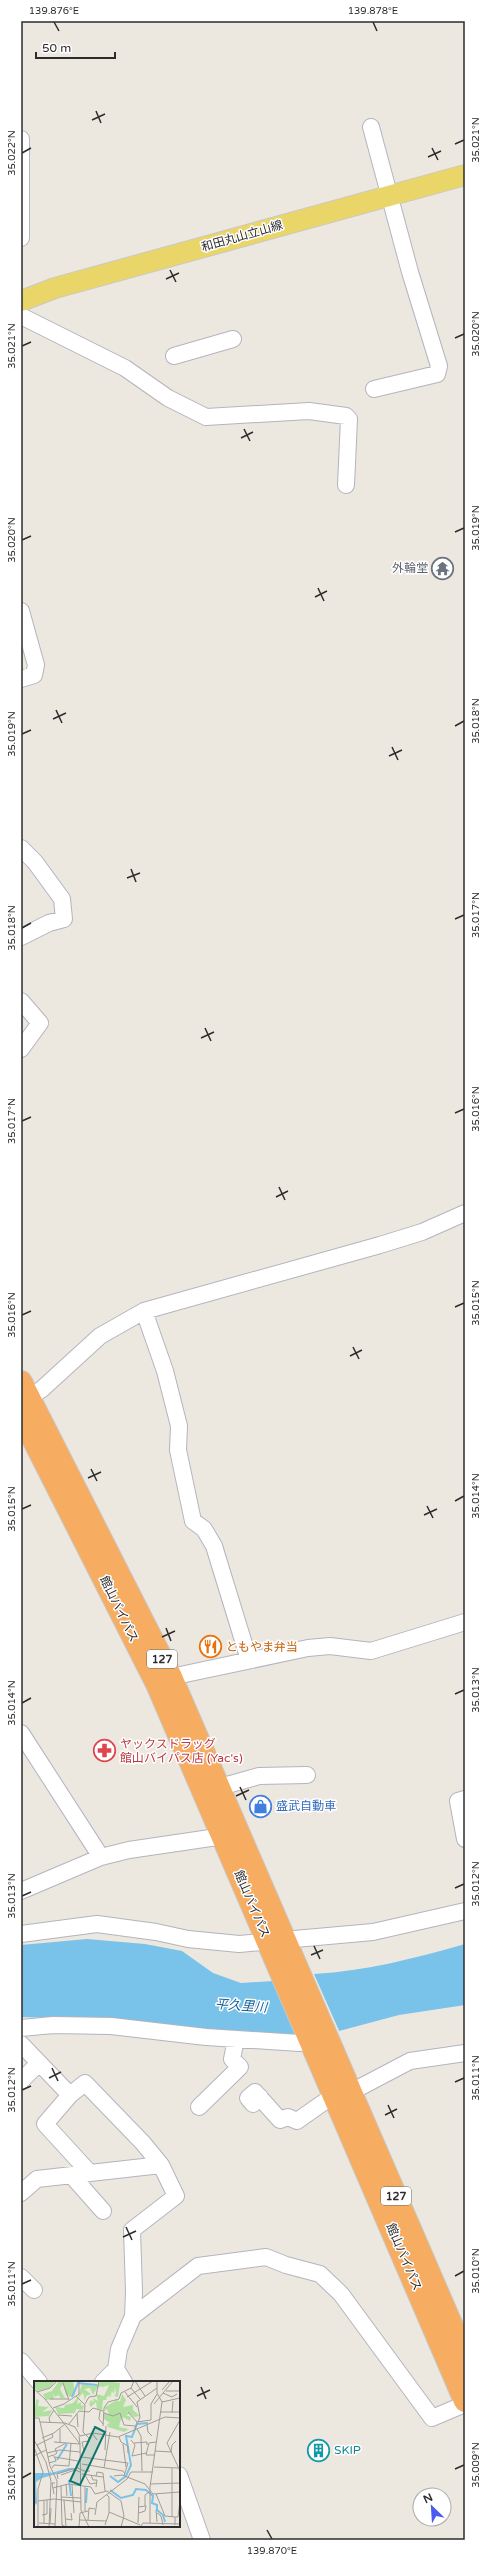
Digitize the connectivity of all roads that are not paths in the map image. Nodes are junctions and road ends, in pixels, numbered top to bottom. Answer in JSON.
{"nodes":[{"id":1,"x":371,"y":127,"type":"dead end"},
{"id":2,"x":21,"y":139,"type":"edge"},
{"id":3,"x":465,"y":175,"type":"edge"},
{"id":4,"x":390,"y":196,"type":"junction"},
{"id":5,"x":21,"y":238,"type":"edge"},
{"id":6,"x":21,"y":301,"type":"edge"},
{"id":7,"x":21,"y":316,"type":"edge"},
{"id":8,"x":233,"y":339,"type":"dead end"},
{"id":9,"x":174,"y":356,"type":"dead end"},
{"id":10,"x":374,"y":389,"type":"dead end"},
{"id":11,"x":346,"y":485,"type":"dead end"},
{"id":12,"x":21,"y":611,"type":"edge"},
{"id":13,"x":21,"y":679,"type":"edge"},
{"id":14,"x":21,"y":848,"type":"edge"},
{"id":15,"x":21,"y":937,"type":"edge"},
{"id":16,"x":21,"y":1001,"type":"edge"},
{"id":17,"x":21,"y":1049,"type":"edge"},
{"id":18,"x":465,"y":1213,"type":"edge"},
{"id":19,"x":144,"y":1311,"type":"junction"},
{"id":20,"x":23,"y":1400,"type":"edge"},
{"id":21,"x":465,"y":1622,"type":"edge"},
{"id":22,"x":249,"y":1660,"type":"junction"},
{"id":23,"x":171,"y":1677,"type":"junction"},
{"id":24,"x":21,"y":1733,"type":"edge"},
{"id":25,"x":307,"y":1775,"type":"dead end"},
{"id":26,"x":220,"y":1787,"type":"junction"},
{"id":27,"x":465,"y":1799,"type":"edge"},
{"id":28,"x":224,"y":1836,"type":"junction"},
{"id":29,"x":465,"y":1839,"type":"edge"},
{"id":30,"x":101,"y":1857,"type":"junction"},
{"id":31,"x":21,"y":1891,"type":"edge"},
{"id":32,"x":465,"y":1911,"type":"edge"},
{"id":33,"x":21,"y":1934,"type":"edge"},
{"id":34,"x":278,"y":1943,"type":"junction"},
{"id":35,"x":21,"y":2028,"type":"edge"},
{"id":36,"x":236,"y":2039,"type":"junction"},
{"id":37,"x":320,"y":2039,"type":"junction"},
{"id":38,"x":21,"y":2044,"type":"edge"},
{"id":39,"x":465,"y":2053,"type":"edge"},
{"id":40,"x":39,"y":2063,"type":"junction"},
{"id":41,"x":21,"y":2081,"type":"edge"},
{"id":42,"x":343,"y":2093,"type":"junction"},
{"id":43,"x":70,"y":2095,"type":"junction"},
{"id":44,"x":260,"y":2097,"type":"dead end"},
{"id":45,"x":199,"y":2107,"type":"dead end"},
{"id":46,"x":161,"y":2165,"type":"junction"},
{"id":47,"x":88,"y":2171,"type":"junction"},
{"id":48,"x":72,"y":2176,"type":"junction"},
{"id":49,"x":22,"y":2188,"type":"edge"},
{"id":50,"x":103,"y":2211,"type":"dead end"},
{"id":51,"x":21,"y":2276,"type":"edge"},
{"id":52,"x":34,"y":2290,"type":"dead end"},
{"id":53,"x":133,"y":2316,"type":"junction"},
{"id":54,"x":465,"y":2356,"type":"edge"},
{"id":55,"x":21,"y":2361,"type":"edge"},
{"id":56,"x":120,"y":2376,"type":"edge"},
{"id":57,"x":38,"y":2381,"type":"edge"},
{"id":58,"x":106,"y":2381,"type":"edge"},
{"id":59,"x":465,"y":2401,"type":"edge"},
{"id":60,"x":465,"y":2404,"type":"edge"},
{"id":61,"x":180,"y":2478,"type":"edge"},
{"id":62,"x":202,"y":2540,"type":"edge"}],
"edges":[{"from":1,"to":4,"type":"street"},
{"from":2,"to":5,"type":"street"},
{"from":3,"to":4,"type":"main road","name":"和田丸山立山線"},
{"from":4,"to":6,"type":"main road","name":"和田丸山立山線"},
{"from":4,"to":10,"type":"street"},
{"from":7,"to":11,"type":"street"},
{"from":8,"to":9,"type":"street"},
{"from":12,"to":13,"type":"street"},
{"from":14,"to":15,"type":"street"},
{"from":16,"to":17,"type":"street"},
{"from":18,"to":19,"type":"street"},
{"from":19,"to":20,"type":"street"},
{"from":19,"to":22,"type":"street"},
{"from":20,"to":23,"type":"highway","name":"館山バイパス","number":"127"},
{"from":20,"to":28,"type":"highway","name":"館山バイパス","number":"127"},
{"from":21,"to":22,"type":"street"},
{"from":22,"to":23,"type":"street"},
{"from":23,"to":26,"type":"highway","name":"館山バイパス","number":"127"},
{"from":24,"to":30,"type":"street"},
{"from":25,"to":26,"type":"street"},
{"from":26,"to":34,"type":"highway","name":"館山バイパス","number":"127"},
{"from":27,"to":29,"type":"street"},
{"from":28,"to":30,"type":"street"},
{"from":28,"to":34,"type":"highway","name":"館山バイパス","number":"127"},
{"from":30,"to":31,"type":"street"},
{"from":32,"to":34,"type":"street"},
{"from":33,"to":34,"type":"street"},
{"from":34,"to":37,"type":"highway","name":"館山バイパス","number":"127"},
{"from":35,"to":36,"type":"street"},
{"from":36,"to":37,"type":"street"},
{"from":36,"to":45,"type":"street"},
{"from":37,"to":42,"type":"highway","name":"館山バイパス","number":"127"},
{"from":38,"to":40,"type":"street"},
{"from":39,"to":42,"type":"street"},
{"from":40,"to":41,"type":"street"},
{"from":40,"to":43,"type":"street"},
{"from":42,"to":44,"type":"street"},
{"from":42,"to":54,"type":"highway","name":"館山バイパス","number":"127"},
{"from":42,"to":59,"type":"highway","name":"館山バイパス","number":"127"},
{"from":43,"to":46,"type":"street"},
{"from":43,"to":47,"type":"street"},
{"from":46,"to":47,"type":"street"},
{"from":46,"to":53,"type":"street"},
{"from":47,"to":48,"type":"street"},
{"from":48,"to":49,"type":"street"},
{"from":48,"to":50,"type":"street"},
{"from":51,"to":52,"type":"street"},
{"from":53,"to":56,"type":"street"},
{"from":53,"to":60,"type":"street"},
{"from":55,"to":57,"type":"street"},
{"from":56,"to":58,"type":"street"},
{"from":61,"to":62,"type":"street"}]}
